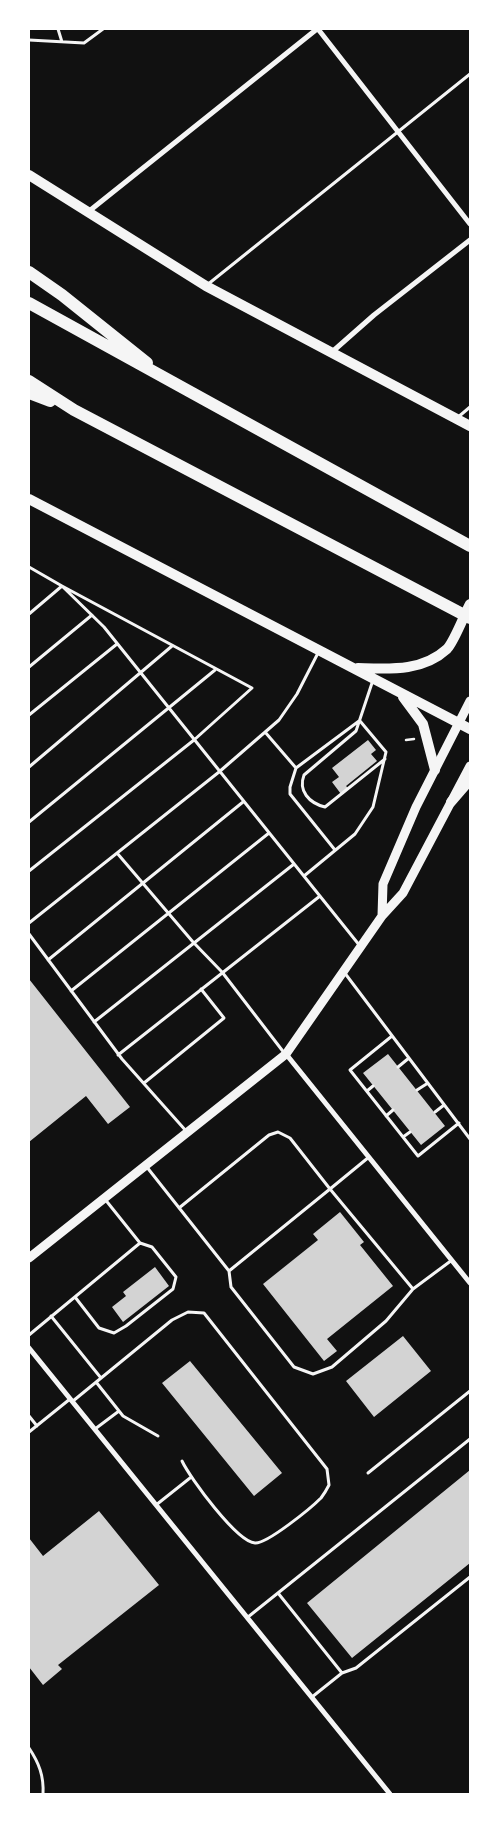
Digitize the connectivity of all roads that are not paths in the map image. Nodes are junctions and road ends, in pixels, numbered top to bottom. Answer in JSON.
{"nodes":[{"id":1,"x":58,"y":29,"type":"edge"},
{"id":2,"x":103,"y":29,"type":"edge"},
{"id":3,"x":318,"y":29,"type":"edge"},
{"id":4,"x":29,"y":40,"type":"edge"},
{"id":5,"x":62,"y":42,"type":"junction"},
{"id":6,"x":470,"y":74,"type":"edge"},
{"id":7,"x":398,"y":132,"type":"junction"},
{"id":8,"x":29,"y":175,"type":"edge"},
{"id":9,"x":88,"y":212,"type":"junction"},
{"id":10,"x":470,"y":224,"type":"edge"},
{"id":11,"x":470,"y":240,"type":"edge"},
{"id":12,"x":29,"y":272,"type":"edge"},
{"id":13,"x":206,"y":286,"type":"junction"},
{"id":14,"x":29,"y":303,"type":"edge"},
{"id":15,"x":332,"y":352,"type":"junction"},
{"id":16,"x":29,"y":381,"type":"edge"},
{"id":17,"x":174,"y":384,"type":"junction"},
{"id":18,"x":29,"y":393,"type":"edge"},
{"id":19,"x":470,"y":407,"type":"edge"},
{"id":20,"x":74,"y":410,"type":"junction"},
{"id":21,"x":456,"y":418,"type":"junction"},
{"id":22,"x":470,"y":426,"type":"edge"},
{"id":23,"x":29,"y":499,"type":"edge"},
{"id":24,"x":466,"y":544,"type":"edge"},
{"id":25,"x":29,"y":567,"type":"edge"},
{"id":26,"x":62,"y":586,"type":"junction"},
{"id":27,"x":470,"y":604,"type":"edge"},
{"id":28,"x":29,"y":614,"type":"edge"},
{"id":29,"x":92,"y":615,"type":"junction"},
{"id":30,"x":470,"y":618,"type":"edge"},
{"id":31,"x":117,"y":644,"type":"junction"},
{"id":32,"x":172,"y":646,"type":"junction"},
{"id":33,"x":320,"y":650,"type":"junction"},
{"id":34,"x":29,"y":667,"type":"edge"},
{"id":35,"x":354,"y":668,"type":"junction"},
{"id":36,"x":215,"y":670,"type":"junction"},
{"id":37,"x":140,"y":673,"type":"junction"},
{"id":38,"x":374,"y":677,"type":"junction"},
{"id":39,"x":399,"y":693,"type":"junction"},
{"id":40,"x":470,"y":701,"type":"edge"},
{"id":41,"x":168,"y":707,"type":"junction"},
{"id":42,"x":29,"y":715,"type":"edge"},
{"id":43,"x":360,"y":720,"type":"junction"},
{"id":44,"x":459,"y":724,"type":"junction"},
{"id":45,"x":470,"y":730,"type":"edge"},
{"id":46,"x":265,"y":732,"type":"junction"},
{"id":47,"x":194,"y":740,"type":"junction"},
{"id":48,"x":385,"y":760,"type":"junction"},
{"id":49,"x":470,"y":766,"type":"edge"},
{"id":50,"x":29,"y":767,"type":"edge"},
{"id":51,"x":296,"y":768,"type":"junction"},
{"id":52,"x":435,"y":770,"type":"junction"},
{"id":53,"x":219,"y":772,"type":"junction"},
{"id":54,"x":470,"y":780,"type":"edge"},
{"id":55,"x":243,"y":802,"type":"junction"},
{"id":56,"x":451,"y":802,"type":"junction"},
{"id":57,"x":29,"y":822,"type":"edge"},
{"id":58,"x":269,"y":833,"type":"junction"},
{"id":59,"x":335,"y":850,"type":"junction"},
{"id":60,"x":117,"y":853,"type":"junction"},
{"id":61,"x":294,"y":864,"type":"junction"},
{"id":62,"x":29,"y":871,"type":"edge"},
{"id":63,"x":304,"y":876,"type":"junction"},
{"id":64,"x":143,"y":884,"type":"junction"},
{"id":65,"x":320,"y":896,"type":"junction"},
{"id":66,"x":168,"y":914,"type":"junction"},
{"id":67,"x":382,"y":916,"type":"junction"},
{"id":68,"x":29,"y":923,"type":"edge"},
{"id":69,"x":29,"y":934,"type":"edge"},
{"id":70,"x":193,"y":942,"type":"junction"},
{"id":71,"x":361,"y":946,"type":"junction"},
{"id":72,"x":48,"y":960,"type":"junction"},
{"id":73,"x":222,"y":972,"type":"junction"},
{"id":74,"x":343,"y":972,"type":"junction"},
{"id":75,"x":201,"y":989,"type":"junction"},
{"id":76,"x":71,"y":991,"type":"junction"},
{"id":77,"x":94,"y":1022,"type":"junction"},
{"id":78,"x":392,"y":1036,"type":"junction"},
{"id":79,"x":118,"y":1054,"type":"junction"},
{"id":80,"x":286,"y":1054,"type":"junction"},
{"id":81,"x":409,"y":1058,"type":"junction"},
{"id":82,"x":398,"y":1067,"type":"dead end"},
{"id":83,"x":428,"y":1083,"type":"junction"},
{"id":84,"x":144,"y":1084,"type":"junction"},
{"id":85,"x":373,"y":1086,"type":"dead end"},
{"id":86,"x":417,"y":1090,"type":"dead end"},
{"id":87,"x":366,"y":1091,"type":"junction"},
{"id":88,"x":444,"y":1105,"type":"junction"},
{"id":89,"x":393,"y":1110,"type":"dead end"},
{"id":90,"x":434,"y":1112,"type":"dead end"},
{"id":91,"x":386,"y":1116,"type":"junction"},
{"id":92,"x":459,"y":1123,"type":"junction"},
{"id":93,"x":187,"y":1132,"type":"junction"},
{"id":94,"x":410,"y":1132,"type":"dead end"},
{"id":95,"x":403,"y":1138,"type":"junction"},
{"id":96,"x":470,"y":1139,"type":"edge"},
{"id":97,"x":369,"y":1157,"type":"junction"},
{"id":98,"x":146,"y":1166,"type":"junction"},
{"id":99,"x":330,"y":1189,"type":"junction"},
{"id":100,"x":104,"y":1198,"type":"junction"},
{"id":101,"x":179,"y":1208,"type":"junction"},
{"id":102,"x":140,"y":1243,"type":"junction"},
{"id":103,"x":29,"y":1258,"type":"edge"},
{"id":104,"x":452,"y":1260,"type":"junction"},
{"id":105,"x":229,"y":1271,"type":"junction"},
{"id":106,"x":470,"y":1283,"type":"edge"},
{"id":107,"x":413,"y":1289,"type":"junction"},
{"id":108,"x":75,"y":1297,"type":"junction"},
{"id":109,"x":52,"y":1316,"type":"junction"},
{"id":110,"x":29,"y":1335,"type":"edge"},
{"id":111,"x":29,"y":1348,"type":"edge"},
{"id":112,"x":101,"y":1378,"type":"junction"},
{"id":113,"x":96,"y":1382,"type":"junction"},
{"id":114,"x":470,"y":1392,"type":"edge"},
{"id":115,"x":71,"y":1400,"type":"junction"},
{"id":116,"x":119,"y":1411,"type":"junction"},
{"id":117,"x":29,"y":1416,"type":"edge"},
{"id":118,"x":37,"y":1426,"type":"junction"},
{"id":119,"x":95,"y":1430,"type":"junction"},
{"id":120,"x":29,"y":1432,"type":"edge"},
{"id":121,"x":158,"y":1436,"type":"dead end"},
{"id":122,"x":470,"y":1439,"type":"edge"},
{"id":123,"x":182,"y":1461,"type":"dead end"},
{"id":124,"x":368,"y":1474,"type":"dead end"},
{"id":125,"x":190,"y":1478,"type":"junction"},
{"id":126,"x":156,"y":1505,"type":"junction"},
{"id":127,"x":470,"y":1577,"type":"edge"},
{"id":128,"x":278,"y":1593,"type":"junction"},
{"id":129,"x":247,"y":1618,"type":"junction"},
{"id":130,"x":342,"y":1673,"type":"junction"},
{"id":131,"x":312,"y":1697,"type":"junction"},
{"id":132,"x":29,"y":1748,"type":"edge"},
{"id":133,"x":43,"y":1794,"type":"edge"},
{"id":134,"x":390,"y":1794,"type":"edge"}],
"edges":[{"from":1,"to":5,"type":"lane"},
{"from":2,"to":5,"type":"lane"},
{"from":3,"to":7,"type":"street"},
{"from":3,"to":9,"type":"street"},
{"from":4,"to":5,"type":"lane"},
{"from":6,"to":7,"type":"lane"},
{"from":7,"to":10,"type":"street"},
{"from":7,"to":13,"type":"lane"},
{"from":8,"to":9,"type":"main road"},
{"from":9,"to":13,"type":"main road"},
{"from":11,"to":15,"type":"street"},
{"from":12,"to":17,"type":"highway"},
{"from":13,"to":15,"type":"main road"},
{"from":14,"to":17,"type":"highway"},
{"from":15,"to":21,"type":"main road"},
{"from":16,"to":20,"type":"highway"},
{"from":17,"to":24,"type":"highway"},
{"from":18,"to":20,"type":"highway"},
{"from":19,"to":21,"type":"lane"},
{"from":20,"to":30,"type":"highway"},
{"from":21,"to":22,"type":"main road"},
{"from":23,"to":33,"type":"main road"},
{"from":25,"to":26,"type":"lane"},
{"from":26,"to":28,"type":"lane"},
{"from":26,"to":29,"type":"lane"},
{"from":26,"to":32,"type":"lane"},
{"from":27,"to":35,"type":"main road"},
{"from":29,"to":31,"type":"lane"},
{"from":29,"to":34,"type":"lane"},
{"from":31,"to":37,"type":"lane"},
{"from":31,"to":42,"type":"lane"},
{"from":32,"to":36,"type":"lane"},
{"from":32,"to":37,"type":"lane"},
{"from":33,"to":35,"type":"main road"},
{"from":33,"to":46,"type":"lane"},
{"from":35,"to":38,"type":"main road"},
{"from":36,"to":41,"type":"lane"},
{"from":36,"to":47,"type":"lane"},
{"from":37,"to":41,"type":"lane"},
{"from":37,"to":50,"type":"lane"},
{"from":38,"to":39,"type":"main road"},
{"from":38,"to":43,"type":"lane"},
{"from":39,"to":44,"type":"main road"},
{"from":39,"to":52,"type":"main road"},
{"from":40,"to":44,"type":"street"},
{"from":41,"to":47,"type":"lane"},
{"from":41,"to":57,"type":"lane"},
{"from":43,"to":48,"type":"lane"},
{"from":43,"to":48,"type":"lane"},
{"from":43,"to":51,"type":"lane"},
{"from":44,"to":45,"type":"main road"},
{"from":44,"to":52,"type":"street"},
{"from":46,"to":51,"type":"lane"},
{"from":46,"to":53,"type":"lane"},
{"from":47,"to":53,"type":"lane"},
{"from":47,"to":62,"type":"lane"},
{"from":48,"to":59,"type":"lane"},
{"from":49,"to":56,"type":"street"},
{"from":51,"to":59,"type":"lane"},
{"from":52,"to":67,"type":"street"},
{"from":53,"to":55,"type":"lane"},
{"from":53,"to":60,"type":"lane"},
{"from":54,"to":56,"type":"main road"},
{"from":55,"to":58,"type":"lane"},
{"from":55,"to":64,"type":"lane"},
{"from":56,"to":67,"type":"street"},
{"from":58,"to":61,"type":"lane"},
{"from":58,"to":66,"type":"lane"},
{"from":59,"to":63,"type":"lane"},
{"from":60,"to":64,"type":"lane"},
{"from":60,"to":68,"type":"lane"},
{"from":61,"to":63,"type":"lane"},
{"from":61,"to":70,"type":"lane"},
{"from":63,"to":65,"type":"lane"},
{"from":64,"to":66,"type":"lane"},
{"from":64,"to":72,"type":"lane"},
{"from":65,"to":71,"type":"lane"},
{"from":65,"to":73,"type":"lane"},
{"from":66,"to":70,"type":"lane"},
{"from":66,"to":76,"type":"lane"},
{"from":67,"to":71,"type":"street"},
{"from":69,"to":72,"type":"lane"},
{"from":70,"to":73,"type":"lane"},
{"from":70,"to":77,"type":"lane"},
{"from":71,"to":74,"type":"street"},
{"from":72,"to":76,"type":"lane"},
{"from":73,"to":75,"type":"lane"},
{"from":73,"to":80,"type":"lane"},
{"from":74,"to":78,"type":"lane"},
{"from":74,"to":80,"type":"street"},
{"from":75,"to":79,"type":"lane"},
{"from":75,"to":84,"type":"lane"},
{"from":76,"to":77,"type":"lane"},
{"from":77,"to":79,"type":"lane"},
{"from":78,"to":81,"type":"lane"},
{"from":78,"to":87,"type":"lane"},
{"from":79,"to":84,"type":"lane"},
{"from":80,"to":93,"type":"street"},
{"from":80,"to":97,"type":"street"},
{"from":81,"to":82,"type":"lane"},
{"from":81,"to":83,"type":"lane"},
{"from":83,"to":86,"type":"lane"},
{"from":83,"to":88,"type":"lane"},
{"from":84,"to":93,"type":"lane"},
{"from":85,"to":87,"type":"lane"},
{"from":87,"to":91,"type":"lane"},
{"from":88,"to":90,"type":"lane"},
{"from":88,"to":92,"type":"lane"},
{"from":89,"to":91,"type":"lane"},
{"from":91,"to":95,"type":"lane"},
{"from":92,"to":95,"type":"lane"},
{"from":92,"to":96,"type":"lane"},
{"from":93,"to":98,"type":"street"},
{"from":94,"to":95,"type":"lane"},
{"from":97,"to":99,"type":"lane"},
{"from":97,"to":104,"type":"street"},
{"from":98,"to":100,"type":"street"},
{"from":98,"to":101,"type":"lane"},
{"from":99,"to":101,"type":"lane"},
{"from":99,"to":105,"type":"lane"},
{"from":99,"to":107,"type":"lane"},
{"from":100,"to":102,"type":"lane"},
{"from":100,"to":103,"type":"street"},
{"from":101,"to":105,"type":"lane"},
{"from":102,"to":108,"type":"lane"},
{"from":102,"to":108,"type":"lane"},
{"from":104,"to":106,"type":"street"},
{"from":104,"to":107,"type":"lane"},
{"from":105,"to":107,"type":"lane"},
{"from":108,"to":109,"type":"lane"},
{"from":109,"to":110,"type":"lane"},
{"from":109,"to":112,"type":"lane"},
{"from":111,"to":115,"type":"street"},
{"from":112,"to":113,"type":"lane"},
{"from":112,"to":125,"type":"lane"},
{"from":113,"to":115,"type":"lane"},
{"from":113,"to":116,"type":"lane"},
{"from":114,"to":124,"type":"lane"},
{"from":115,"to":118,"type":"lane"},
{"from":115,"to":119,"type":"street"},
{"from":116,"to":119,"type":"lane"},
{"from":116,"to":121,"type":"lane"},
{"from":117,"to":118,"type":"lane"},
{"from":118,"to":120,"type":"lane"},
{"from":119,"to":126,"type":"street"},
{"from":122,"to":128,"type":"lane"},
{"from":123,"to":125,"type":"lane"},
{"from":125,"to":126,"type":"lane"},
{"from":126,"to":129,"type":"street"},
{"from":127,"to":130,"type":"lane"},
{"from":128,"to":129,"type":"lane"},
{"from":128,"to":130,"type":"lane"},
{"from":129,"to":131,"type":"street"},
{"from":130,"to":131,"type":"lane"},
{"from":131,"to":134,"type":"street"},
{"from":132,"to":133,"type":"lane"}]}
